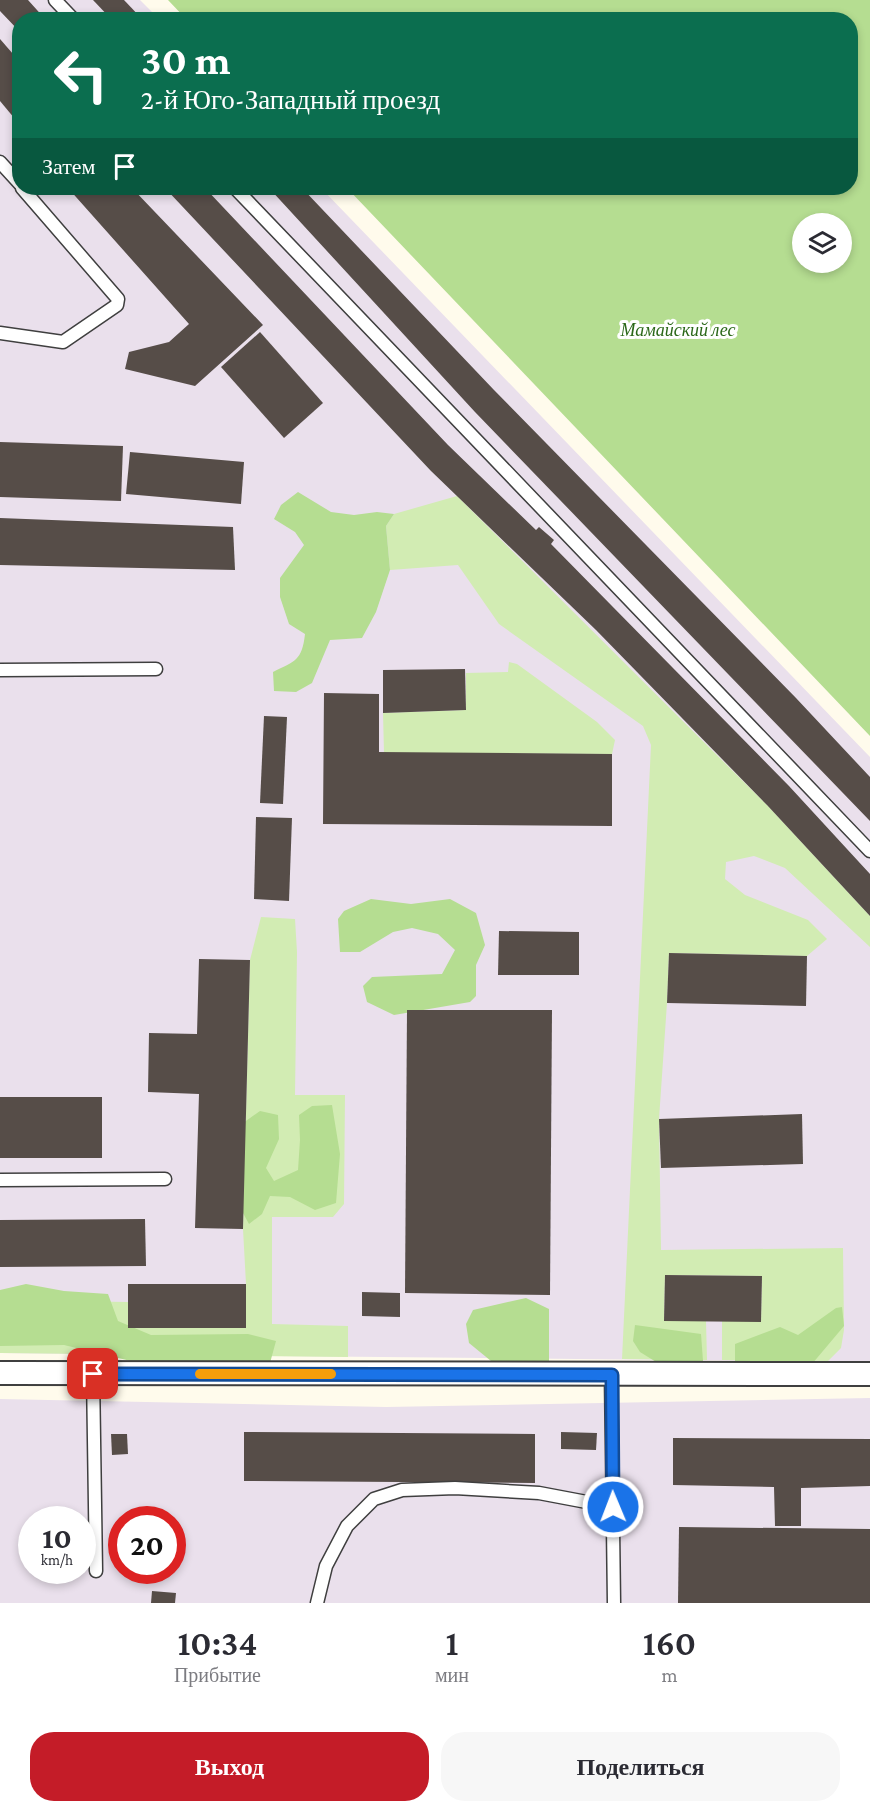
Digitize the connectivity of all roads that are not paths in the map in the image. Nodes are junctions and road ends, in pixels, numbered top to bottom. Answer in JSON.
{"nodes":[{"id":1,"x":55,"y":0,"type":"edge"},
{"id":2,"x":66,"y":12,"type":"edge"},
{"id":3,"x":0,"y":162,"type":"edge"},
{"id":4,"x":12,"y":176,"type":"edge"},
{"id":5,"x":29,"y":195,"type":"edge"},
{"id":6,"x":241,"y":195,"type":"edge"},
{"id":7,"x":0,"y":333,"type":"edge"},
{"id":8,"x":156,"y":669,"type":"dead end"},
{"id":9,"x":0,"y":670,"type":"edge"},
{"id":10,"x":870,"y":851,"type":"edge"},
{"id":11,"x":165,"y":1179,"type":"dead end"},
{"id":12,"x":0,"y":1180,"type":"edge"},
{"id":13,"x":0,"y":1373,"type":"edge"},
{"id":14,"x":93,"y":1374,"type":"junction"},
{"id":15,"x":870,"y":1374,"type":"edge"},
{"id":16,"x":612,"y":1375,"type":"junction"},
{"id":17,"x":95,"y":1506,"type":"edge"},
{"id":18,"x":613,"y":1507,"type":"junction"},
{"id":19,"x":317,"y":1603,"type":"edge"},
{"id":20,"x":614,"y":1603,"type":"edge"}],
"edges":[{"from":1,"to":2,"type":"lane"},
{"from":3,"to":4,"type":"lane"},
{"from":5,"to":7,"type":"lane"},
{"from":6,"to":10,"type":"lane"},
{"from":8,"to":9,"type":"lane"},
{"from":11,"to":12,"type":"lane"},
{"from":13,"to":14,"type":"street"},
{"from":14,"to":16,"type":"street"},
{"from":14,"to":17,"type":"lane"},
{"from":15,"to":16,"type":"street"},
{"from":16,"to":18,"type":"lane"},
{"from":18,"to":19,"type":"lane"},
{"from":18,"to":20,"type":"lane"}]}
